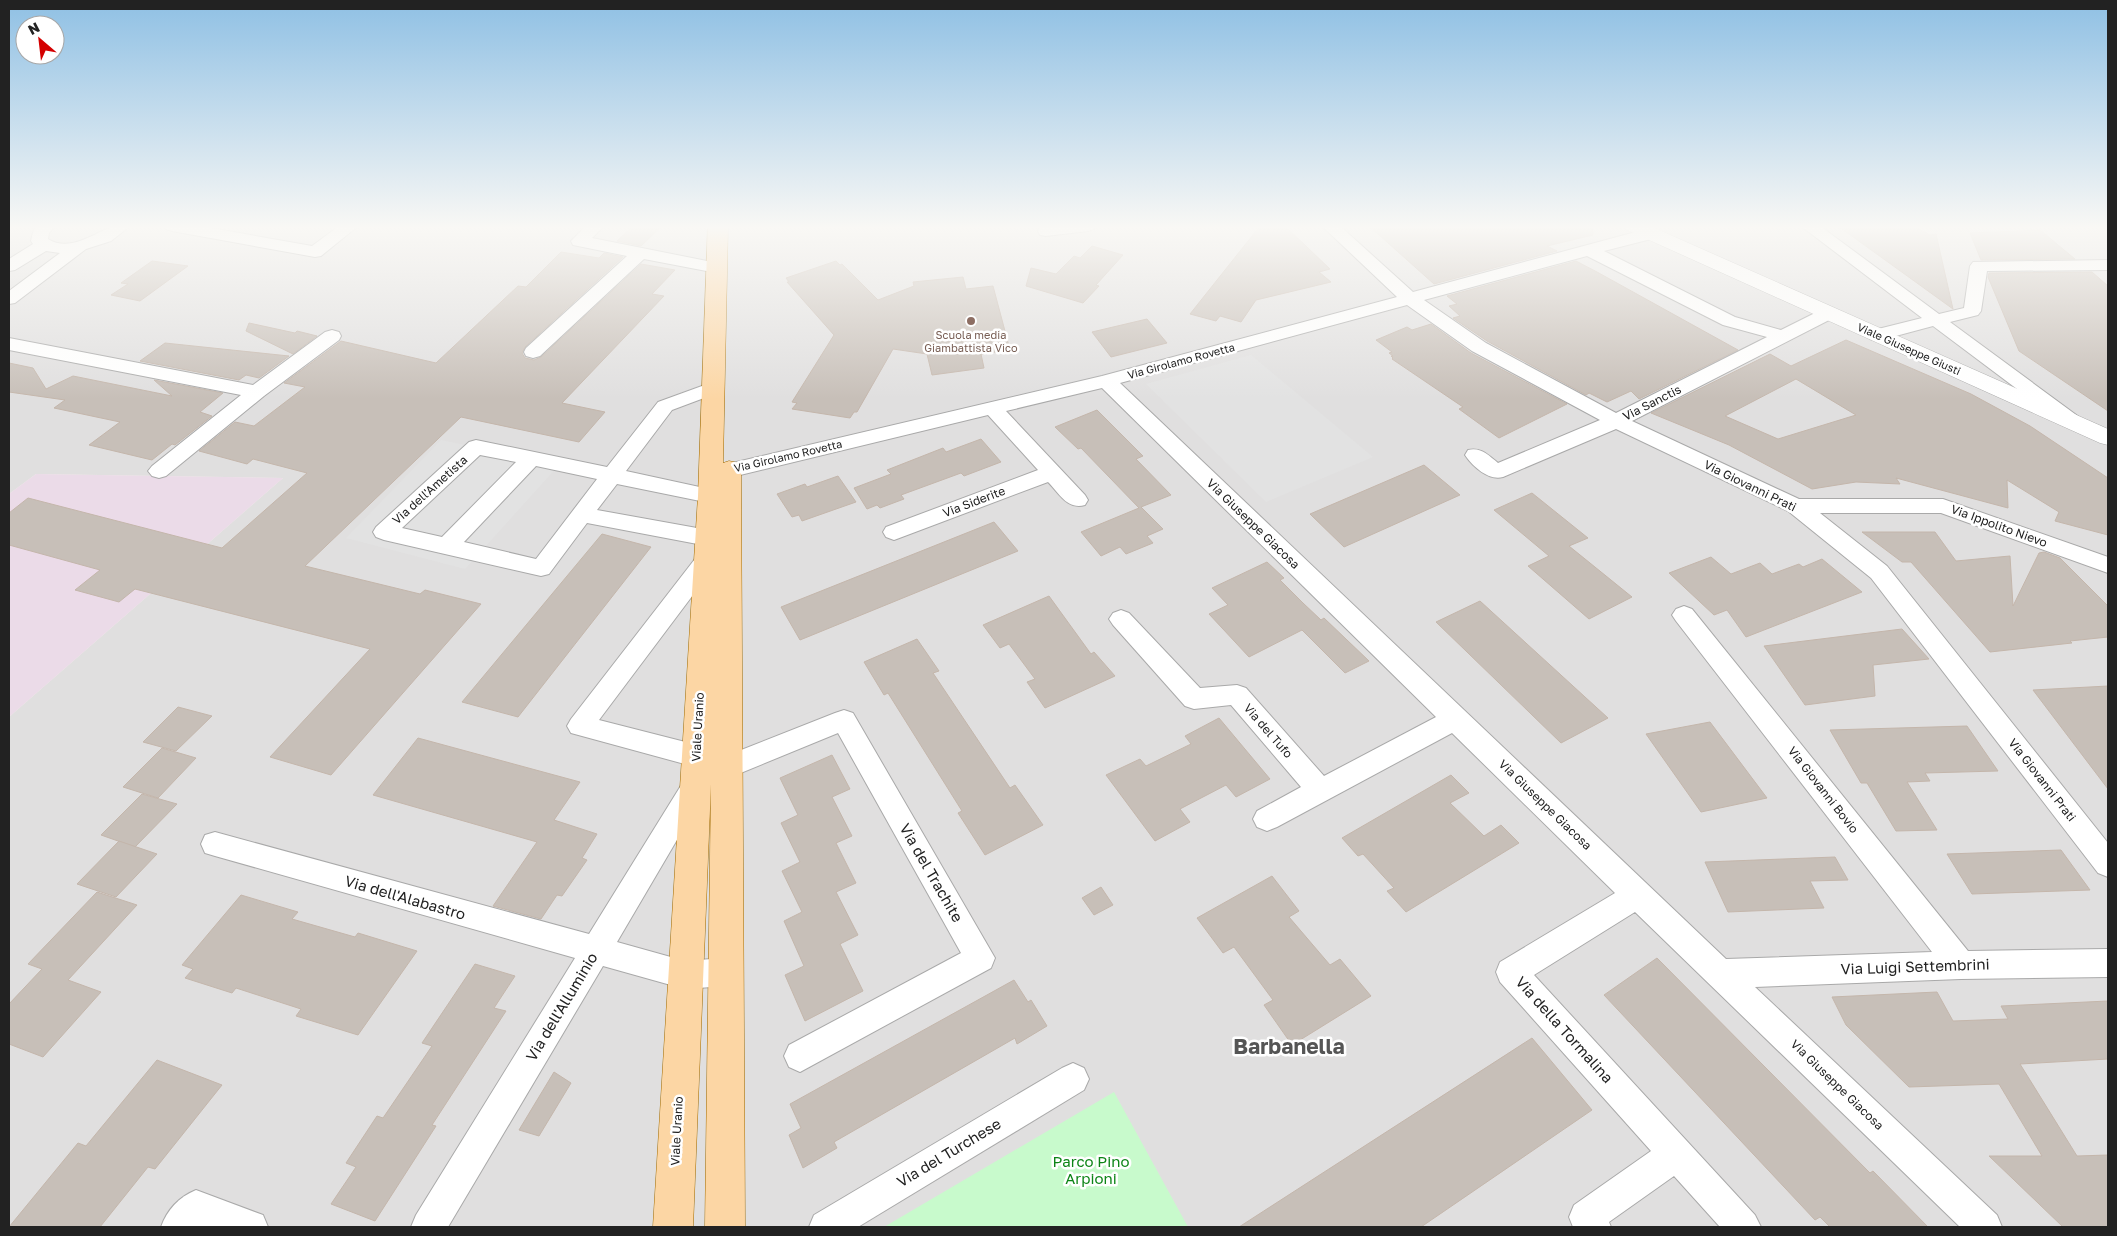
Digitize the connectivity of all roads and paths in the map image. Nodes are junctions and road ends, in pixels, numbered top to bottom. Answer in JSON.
{"nodes":[{"id":1,"x":29,"y":284,"type":"edge"},
{"id":2,"x":607,"y":284,"type":"edge"},
{"id":3,"x":716,"y":284,"type":"edge"},
{"id":4,"x":728,"y":284,"type":"edge"},
{"id":5,"x":1393,"y":284,"type":"edge"},
{"id":6,"x":1462,"y":284,"type":"edge"},
{"id":7,"x":1655,"y":284,"type":"edge"},
{"id":8,"x":1760,"y":284,"type":"edge"},
{"id":9,"x":1886,"y":284,"type":"edge"},
{"id":10,"x":1976,"y":284,"type":"edge"},
{"id":11,"x":9,"y":298,"type":"edge"},
{"id":12,"x":1409,"y":298,"type":"junction"},
{"id":13,"x":1827,"y":314,"type":"junction"},
{"id":14,"x":1934,"y":320,"type":"junction"},
{"id":15,"x":1877,"y":334,"type":"junction"},
{"id":16,"x":332,"y":336,"type":"dead end"},
{"id":17,"x":1783,"y":336,"type":"junction"},
{"id":18,"x":9,"y":344,"type":"edge"},
{"id":19,"x":533,"y":352,"type":"dead end"},
{"id":20,"x":1106,"y":381,"type":"junction"},
{"id":21,"x":713,"y":388,"type":"junction"},
{"id":22,"x":257,"y":392,"type":"junction"},
{"id":23,"x":992,"y":408,"type":"junction"},
{"id":24,"x":1616,"y":421,"type":"junction"},
{"id":25,"x":2075,"y":423,"type":"junction"},
{"id":26,"x":2108,"y":438,"type":"edge"},
{"id":27,"x":1476,"y":455,"type":"dead end"},
{"id":28,"x":531,"y":459,"type":"junction"},
{"id":29,"x":159,"y":471,"type":"dead end"},
{"id":30,"x":1053,"y":472,"type":"junction"},
{"id":31,"x":612,"y":476,"type":"junction"},
{"id":32,"x":716,"y":481,"type":"junction"},
{"id":33,"x":1077,"y":500,"type":"dead end"},
{"id":34,"x":1796,"y":506,"type":"junction"},
{"id":35,"x":583,"y":515,"type":"junction"},
{"id":36,"x":894,"y":532,"type":"dead end"},
{"id":37,"x":447,"y":546,"type":"junction"},
{"id":38,"x":707,"y":549,"type":"junction"},
{"id":39,"x":2108,"y":565,"type":"edge"},
{"id":40,"x":1684,"y":614,"type":"dead end"},
{"id":41,"x":1121,"y":619,"type":"dead end"},
{"id":42,"x":1455,"y":719,"type":"junction"},
{"id":43,"x":726,"y":768,"type":"junction"},
{"id":44,"x":696,"y":771,"type":"junction"},
{"id":45,"x":1320,"y":790,"type":"junction"},
{"id":46,"x":1267,"y":819,"type":"dead end"},
{"id":47,"x":215,"y":844,"type":"dead end"},
{"id":48,"x":2108,"y":864,"type":"edge"},
{"id":49,"x":1637,"y":895,"type":"junction"},
{"id":50,"x":595,"y":952,"type":"junction"},
{"id":51,"x":2108,"y":963,"type":"edge"},
{"id":52,"x":1961,"y":965,"type":"junction"},
{"id":53,"x":725,"y":972,"type":"junction"},
{"id":54,"x":1721,"y":974,"type":"junction"},
{"id":55,"x":685,"y":976,"type":"junction"},
{"id":56,"x":800,"y":1056,"type":"dead end"},
{"id":57,"x":1073,"y":1079,"type":"dead end"},
{"id":58,"x":1676,"y":1154,"type":"junction"},
{"id":59,"x":178,"y":1227,"type":"edge"},
{"id":60,"x":251,"y":1227,"type":"edge"},
{"id":61,"x":428,"y":1227,"type":"edge"},
{"id":62,"x":672,"y":1227,"type":"edge"},
{"id":63,"x":725,"y":1227,"type":"edge"},
{"id":64,"x":826,"y":1227,"type":"edge"},
{"id":65,"x":1594,"y":1227,"type":"edge"},
{"id":66,"x":1743,"y":1227,"type":"edge"},
{"id":67,"x":1985,"y":1227,"type":"edge"}],
"edges":[{"from":1,"to":11,"type":"street"},
{"from":2,"to":19,"type":"street"},
{"from":3,"to":21,"type":"main road","name":"Viale Uranio"},
{"from":4,"to":32,"type":"main road","name":"Viale Uranio"},
{"from":5,"to":12,"type":"street","name":"Via Giovanni Prati"},
{"from":6,"to":12,"type":"street","name":"Via Girolamo Rovetta"},
{"from":7,"to":17,"type":"street"},
{"from":8,"to":13,"type":"street","name":"Viale Giuseppe Giusti"},
{"from":9,"to":14,"type":"street","name":"Viale Giuseppe Giusti"},
{"from":10,"to":14,"type":"street"},
{"from":12,"to":20,"type":"street","name":"Via Girolamo Rovetta"},
{"from":12,"to":24,"type":"street","name":"Via Giovanni Prati"},
{"from":13,"to":15,"type":"street","name":"Viale Giuseppe Giusti"},
{"from":13,"to":17,"type":"street","name":"Via Sanctis"},
{"from":14,"to":15,"type":"street"},
{"from":14,"to":25,"type":"street","name":"Viale Giuseppe Giusti"},
{"from":15,"to":25,"type":"street","name":"Viale Giuseppe Giusti"},
{"from":16,"to":22,"type":"street"},
{"from":17,"to":24,"type":"street","name":"Via Sanctis"},
{"from":18,"to":22,"type":"street"},
{"from":20,"to":23,"type":"street","name":"Via Girolamo Rovetta"},
{"from":20,"to":42,"type":"street","name":"Via Giuseppe Giacosa"},
{"from":21,"to":31,"type":"street"},
{"from":21,"to":32,"type":"main road","name":"Viale Uranio"},
{"from":22,"to":29,"type":"street"},
{"from":23,"to":30,"type":"street"},
{"from":23,"to":32,"type":"street","name":"Via Girolamo Rovetta"},
{"from":24,"to":27,"type":"street","name":"Via Sanctis"},
{"from":24,"to":34,"type":"street","name":"Via Giovanni Prati"},
{"from":25,"to":26,"type":"street","name":"Viale Giuseppe Giusti"},
{"from":28,"to":31,"type":"street","name":"Via dell'Ametista"},
{"from":28,"to":37,"type":"street"},
{"from":28,"to":37,"type":"street","name":"Via dell'Ametista"},
{"from":30,"to":33,"type":"street"},
{"from":30,"to":36,"type":"street","name":"Via Siderite"},
{"from":31,"to":32,"type":"street","name":"Via dell'Ametista"},
{"from":31,"to":35,"type":"street","name":"Via dell'Ametista"},
{"from":32,"to":38,"type":"main road","name":"Viale Uranio"},
{"from":32,"to":43,"type":"main road","name":"Viale Uranio"},
{"from":34,"to":39,"type":"street","name":"Via Ippolito Nievo"},
{"from":34,"to":48,"type":"street","name":"Via Giovanni Prati"},
{"from":35,"to":37,"type":"street","name":"Via dell'Ametista"},
{"from":35,"to":38,"type":"street"},
{"from":38,"to":44,"type":"main road","name":"Viale Uranio"},
{"from":38,"to":44,"type":"street"},
{"from":40,"to":52,"type":"street","name":"Via Giovanni Bovio"},
{"from":41,"to":45,"type":"street","name":"Via del Tufo"},
{"from":42,"to":45,"type":"street"},
{"from":42,"to":49,"type":"street","name":"Via Giuseppe Giacosa"},
{"from":43,"to":44,"type":"street"},
{"from":43,"to":53,"type":"main road","name":"Viale Uranio"},
{"from":43,"to":56,"type":"street","name":"Via del Trachite"},
{"from":44,"to":50,"type":"street","name":"Via dell'Alluminio"},
{"from":44,"to":55,"type":"main road","name":"Viale Uranio"},
{"from":45,"to":46,"type":"street"},
{"from":47,"to":50,"type":"street","name":"Via dell'Alabastro"},
{"from":49,"to":54,"type":"street","name":"Via Giuseppe Giacosa"},
{"from":49,"to":58,"type":"street","name":"Via della Tormalina"},
{"from":50,"to":55,"type":"street","name":"Via dell'Alabastro"},
{"from":50,"to":61,"type":"street","name":"Via dell'Alluminio"},
{"from":51,"to":52,"type":"street","name":"Via Luigi Settembrini"},
{"from":52,"to":54,"type":"street","name":"Via Luigi Settembrini"},
{"from":53,"to":55,"type":"street"},
{"from":53,"to":63,"type":"main road","name":"Viale Uranio"},
{"from":54,"to":67,"type":"street","name":"Via Giuseppe Giacosa"},
{"from":55,"to":62,"type":"main road","name":"Viale Uranio"},
{"from":57,"to":64,"type":"street","name":"Via del Turchese"},
{"from":58,"to":65,"type":"street"},
{"from":58,"to":66,"type":"street","name":"Via della Tormalina"},
{"from":59,"to":60,"type":"street"}]}
